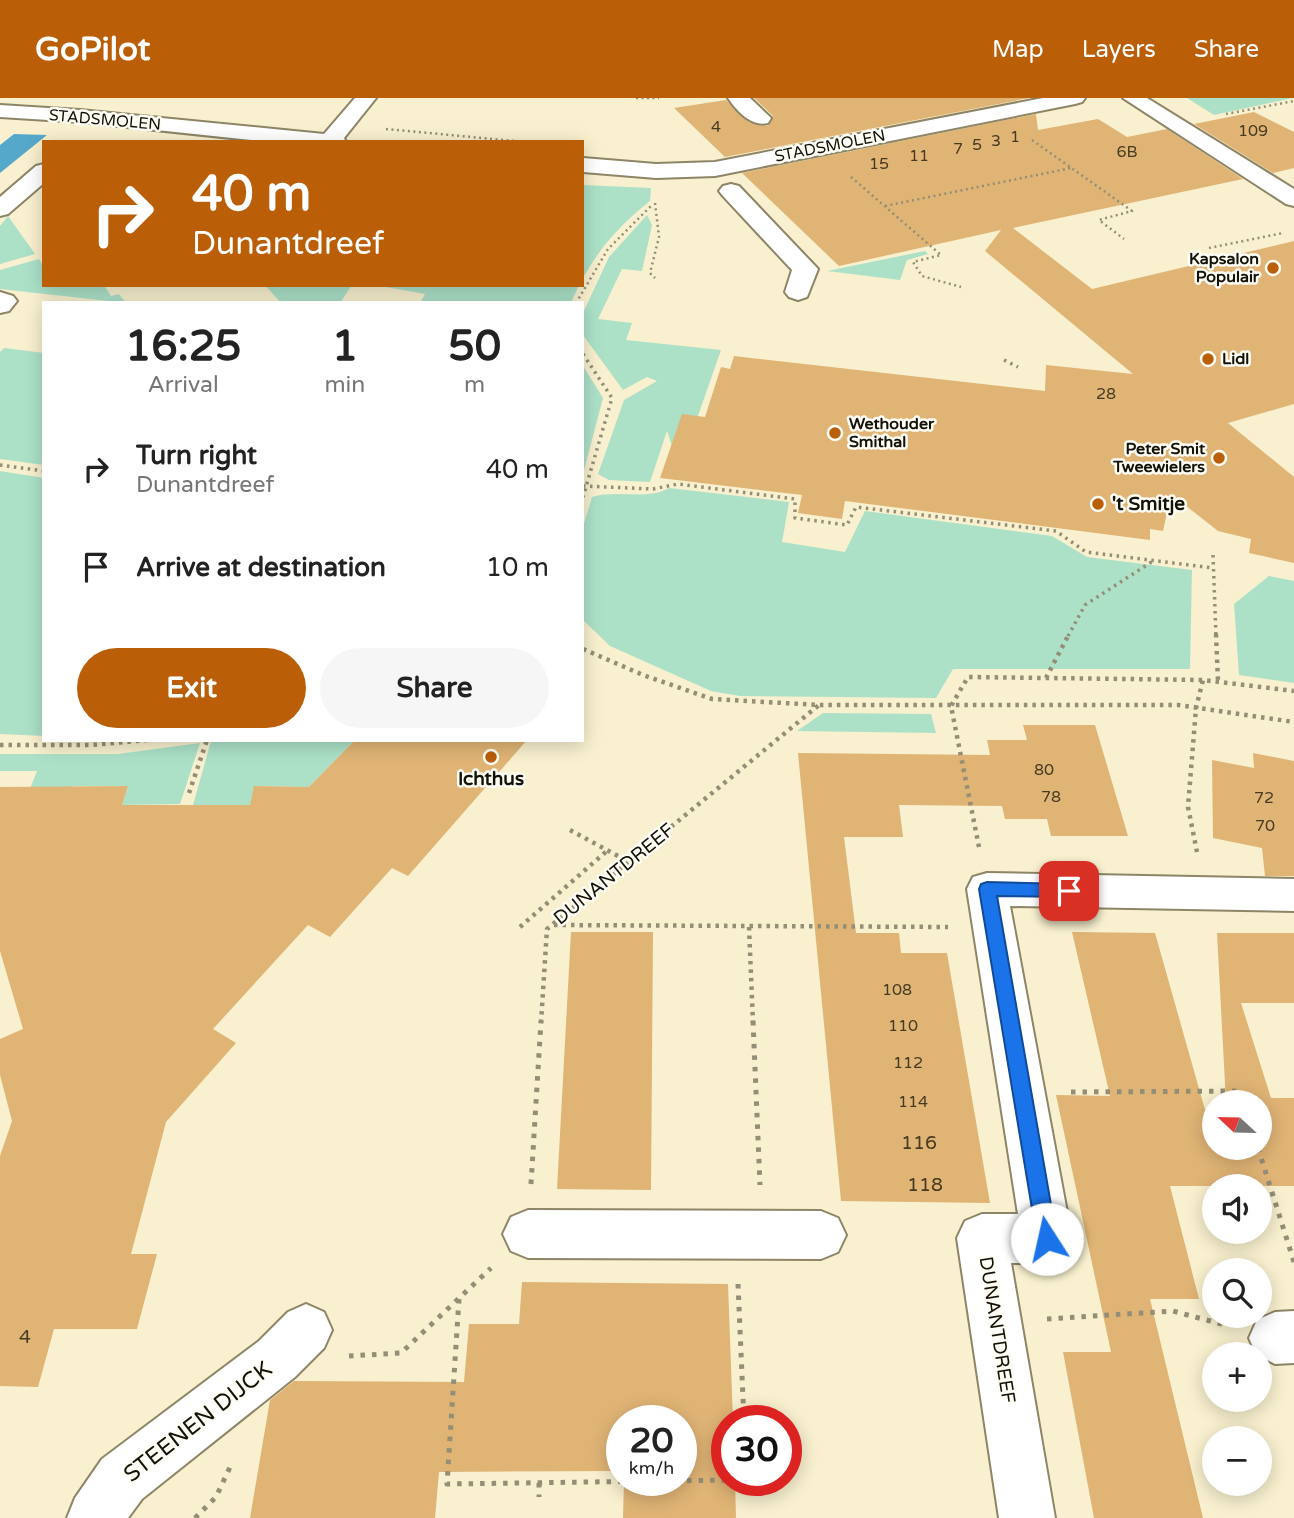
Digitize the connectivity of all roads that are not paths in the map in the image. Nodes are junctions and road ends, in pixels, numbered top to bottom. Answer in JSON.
{"nodes":[{"id":1,"x":366,"y":98,"type":"edge"},
{"id":2,"x":738,"y":98,"type":"edge"},
{"id":3,"x":1075,"y":98,"type":"edge"},
{"id":4,"x":1133,"y":98,"type":"edge"},
{"id":5,"x":3,"y":115,"type":"edge"},
{"id":6,"x":760,"y":118,"type":"dead end"},
{"id":7,"x":104,"y":119,"type":"junction"},
{"id":8,"x":86,"y":134,"type":"dead end"},
{"id":9,"x":319,"y":140,"type":"edge"},
{"id":10,"x":330,"y":140,"type":"edge"},
{"id":11,"x":584,"y":165,"type":"edge"},
{"id":12,"x":42,"y":173,"type":"edge"},
{"id":13,"x":731,"y":191,"type":"dead end"},
{"id":14,"x":1294,"y":199,"type":"edge"},
{"id":15,"x":0,"y":209,"type":"edge"},
{"id":16,"x":798,"y":292,"type":"dead end"},
{"id":17,"x":1294,"y":895,"type":"edge"},
{"id":18,"x":528,"y":1234,"type":"road end"},
{"id":19,"x":821,"y":1236,"type":"dead end"},
{"id":20,"x":292,"y":1344,"type":"road end"},
{"id":21,"x":95,"y":1518,"type":"edge"},
{"id":22,"x":1027,"y":1518,"type":"edge"}],
"edges":[{"from":1,"to":10,"type":"street"},
{"from":2,"to":6,"type":"street"},
{"from":3,"to":11,"type":"street","name":"STADSMOLEN"},
{"from":4,"to":14,"type":"street"},
{"from":5,"to":7,"type":"street","name":"STADSMOLEN"},
{"from":7,"to":8,"type":"street"},
{"from":7,"to":9,"type":"street","name":"STADSMOLEN"},
{"from":12,"to":15,"type":"street"},
{"from":13,"to":16,"type":"street"},
{"from":17,"to":22,"type":"street","name":"DUNANTDREEF"},
{"from":18,"to":19,"type":"street"},
{"from":20,"to":21,"type":"street","name":"STEENEN DIJCK"}]}
